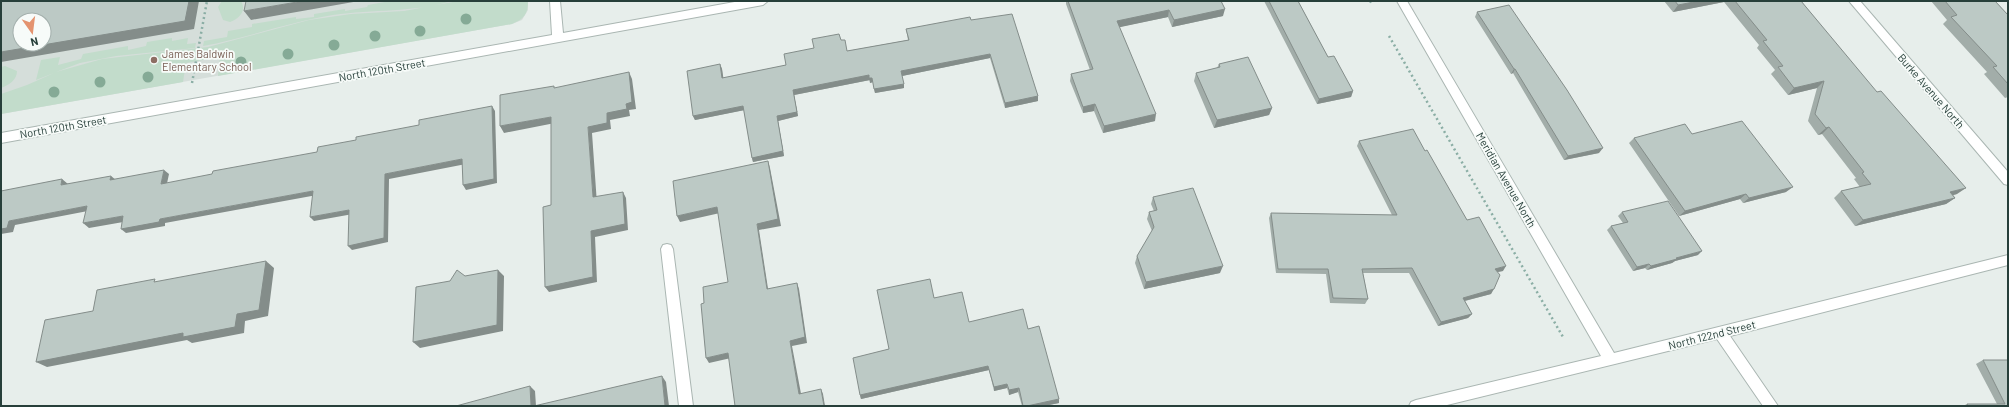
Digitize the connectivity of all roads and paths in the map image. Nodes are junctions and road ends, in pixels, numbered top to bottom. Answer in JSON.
{"nodes":[{"id":1,"x":208,"y":1,"type":"edge"},
{"id":2,"x":555,"y":1,"type":"edge"},
{"id":3,"x":763,"y":1,"type":"edge"},
{"id":4,"x":1402,"y":1,"type":"edge"},
{"id":5,"x":1854,"y":1,"type":"edge"},
{"id":6,"x":1389,"y":36,"type":"dead end"},
{"id":7,"x":558,"y":38,"type":"junction"},
{"id":8,"x":192,"y":85,"type":"dead end"},
{"id":9,"x":1,"y":138,"type":"edge"},
{"id":10,"x":2008,"y":180,"type":"edge"},
{"id":11,"x":667,"y":250,"type":"dead end"},
{"id":12,"x":2008,"y":260,"type":"edge"},
{"id":13,"x":1720,"y":333,"type":"junction"},
{"id":14,"x":1563,"y":337,"type":"dead end"},
{"id":15,"x":1610,"y":359,"type":"junction"},
{"id":16,"x":686,"y":406,"type":"edge"},
{"id":17,"x":1416,"y":406,"type":"edge"},
{"id":18,"x":1771,"y":406,"type":"edge"}],
"edges":[{"from":1,"to":8,"type":"path"},
{"from":2,"to":7,"type":"street"},
{"from":3,"to":7,"type":"street","name":"North 120th Street"},
{"from":4,"to":15,"type":"street","name":"Meridian Avenue North"},
{"from":5,"to":10,"type":"street","name":"Burke Avenue North"},
{"from":6,"to":14,"type":"path"},
{"from":7,"to":9,"type":"street","name":"North 120th Street"},
{"from":11,"to":16,"type":"street"},
{"from":12,"to":13,"type":"street","name":"North 122nd Street"},
{"from":13,"to":15,"type":"street","name":"North 122nd Street"},
{"from":13,"to":18,"type":"street"},
{"from":15,"to":17,"type":"street","name":"North 122nd Street"}]}
